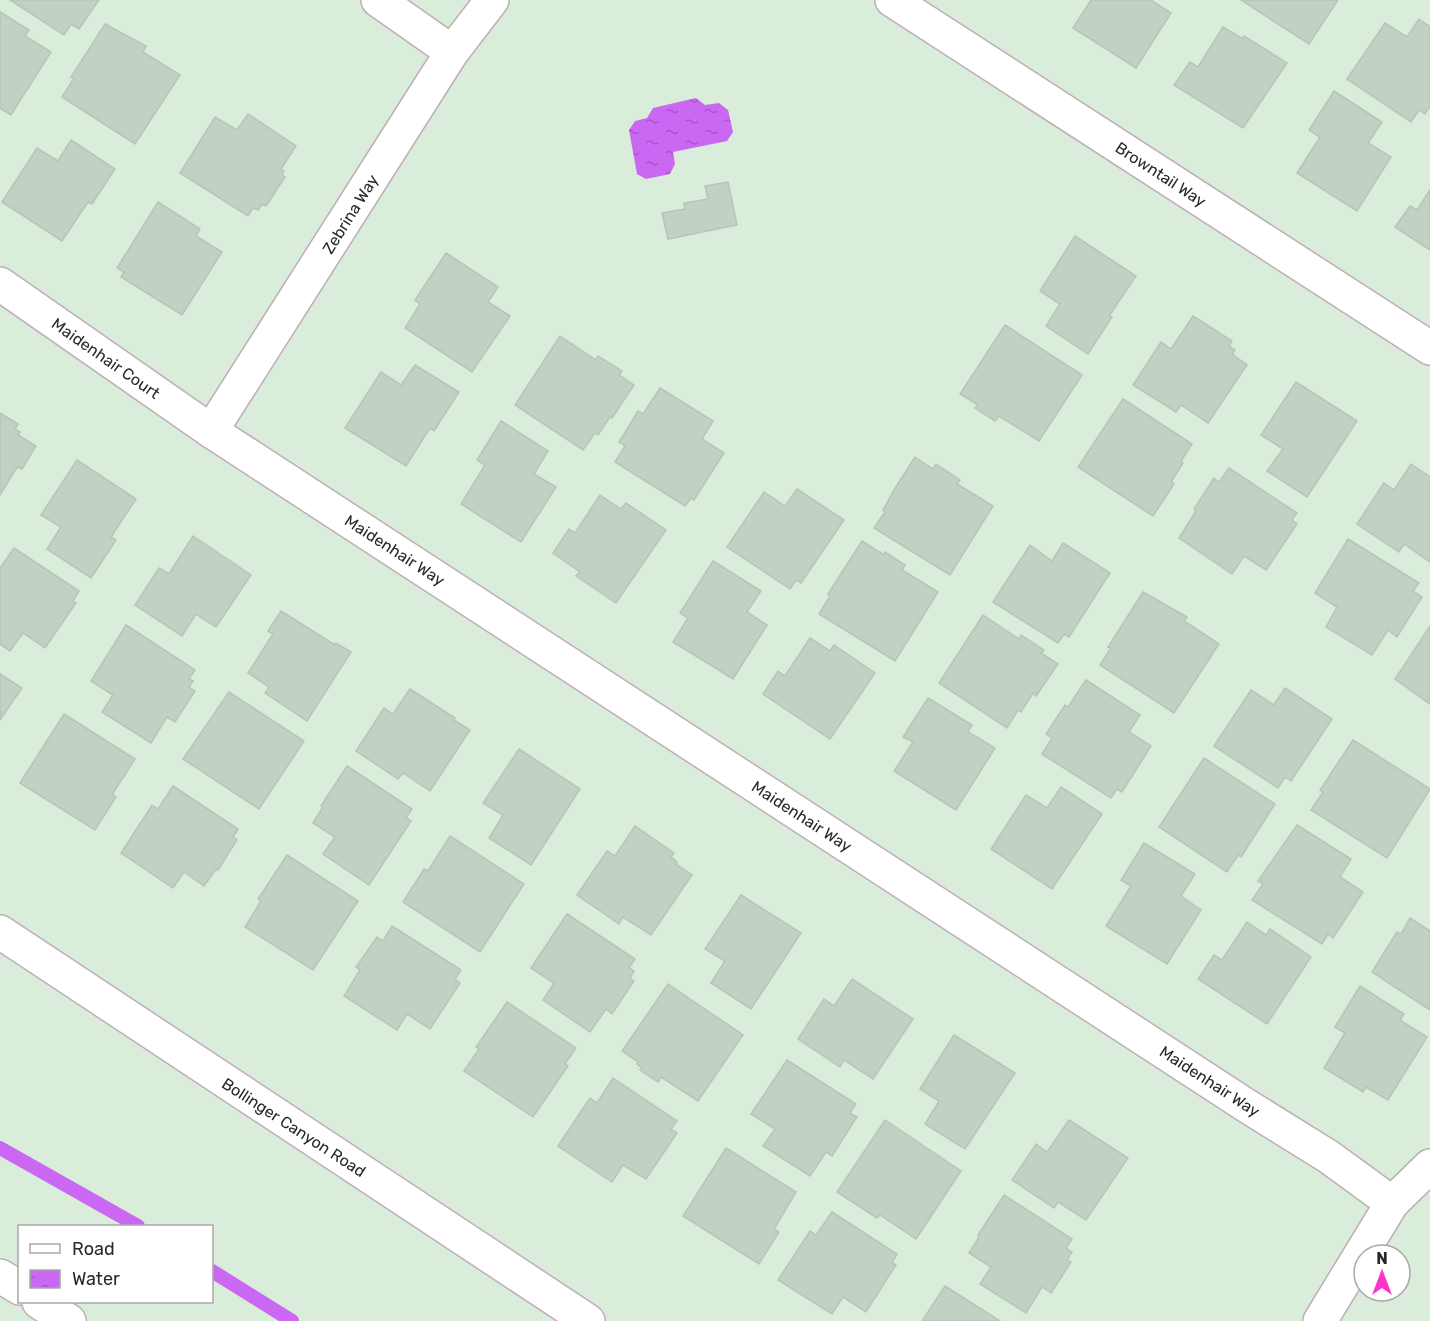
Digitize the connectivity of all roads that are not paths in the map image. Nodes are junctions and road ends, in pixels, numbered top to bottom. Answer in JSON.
{"nodes":[{"id":1,"x":378,"y":0,"type":"edge"},
{"id":2,"x":492,"y":0,"type":"edge"},
{"id":3,"x":892,"y":0,"type":"edge"},
{"id":4,"x":452,"y":52,"type":"junction"},
{"id":5,"x":0,"y":284,"type":"edge"},
{"id":6,"x":1430,"y":348,"type":"edge"},
{"id":7,"x":211,"y":431,"type":"junction"},
{"id":8,"x":0,"y":932,"type":"edge"},
{"id":9,"x":1430,"y":1166,"type":"edge"},
{"id":10,"x":1392,"y":1203,"type":"junction"},
{"id":11,"x":0,"y":1276,"type":"edge"},
{"id":12,"x":18,"y":1287,"type":"edge"},
{"id":13,"x":41,"y":1303,"type":"edge"},
{"id":14,"x":69,"y":1321,"type":"edge"},
{"id":15,"x":588,"y":1321,"type":"edge"},
{"id":16,"x":1320,"y":1321,"type":"edge"}],
"edges":[{"from":1,"to":4,"type":"street"},
{"from":2,"to":4,"type":"street","name":"Zebrina Way"},
{"from":3,"to":6,"type":"street","name":"Browntail Way"},
{"from":4,"to":7,"type":"street","name":"Zebrina Way"},
{"from":5,"to":7,"type":"street","name":"Maidenhair Court"},
{"from":7,"to":10,"type":"street","name":"Maidenhair Way"},
{"from":8,"to":15,"type":"street","name":"Bollinger Canyon Road"},
{"from":9,"to":10,"type":"street"},
{"from":10,"to":16,"type":"street"},
{"from":11,"to":12,"type":"street"},
{"from":13,"to":14,"type":"street"}]}
